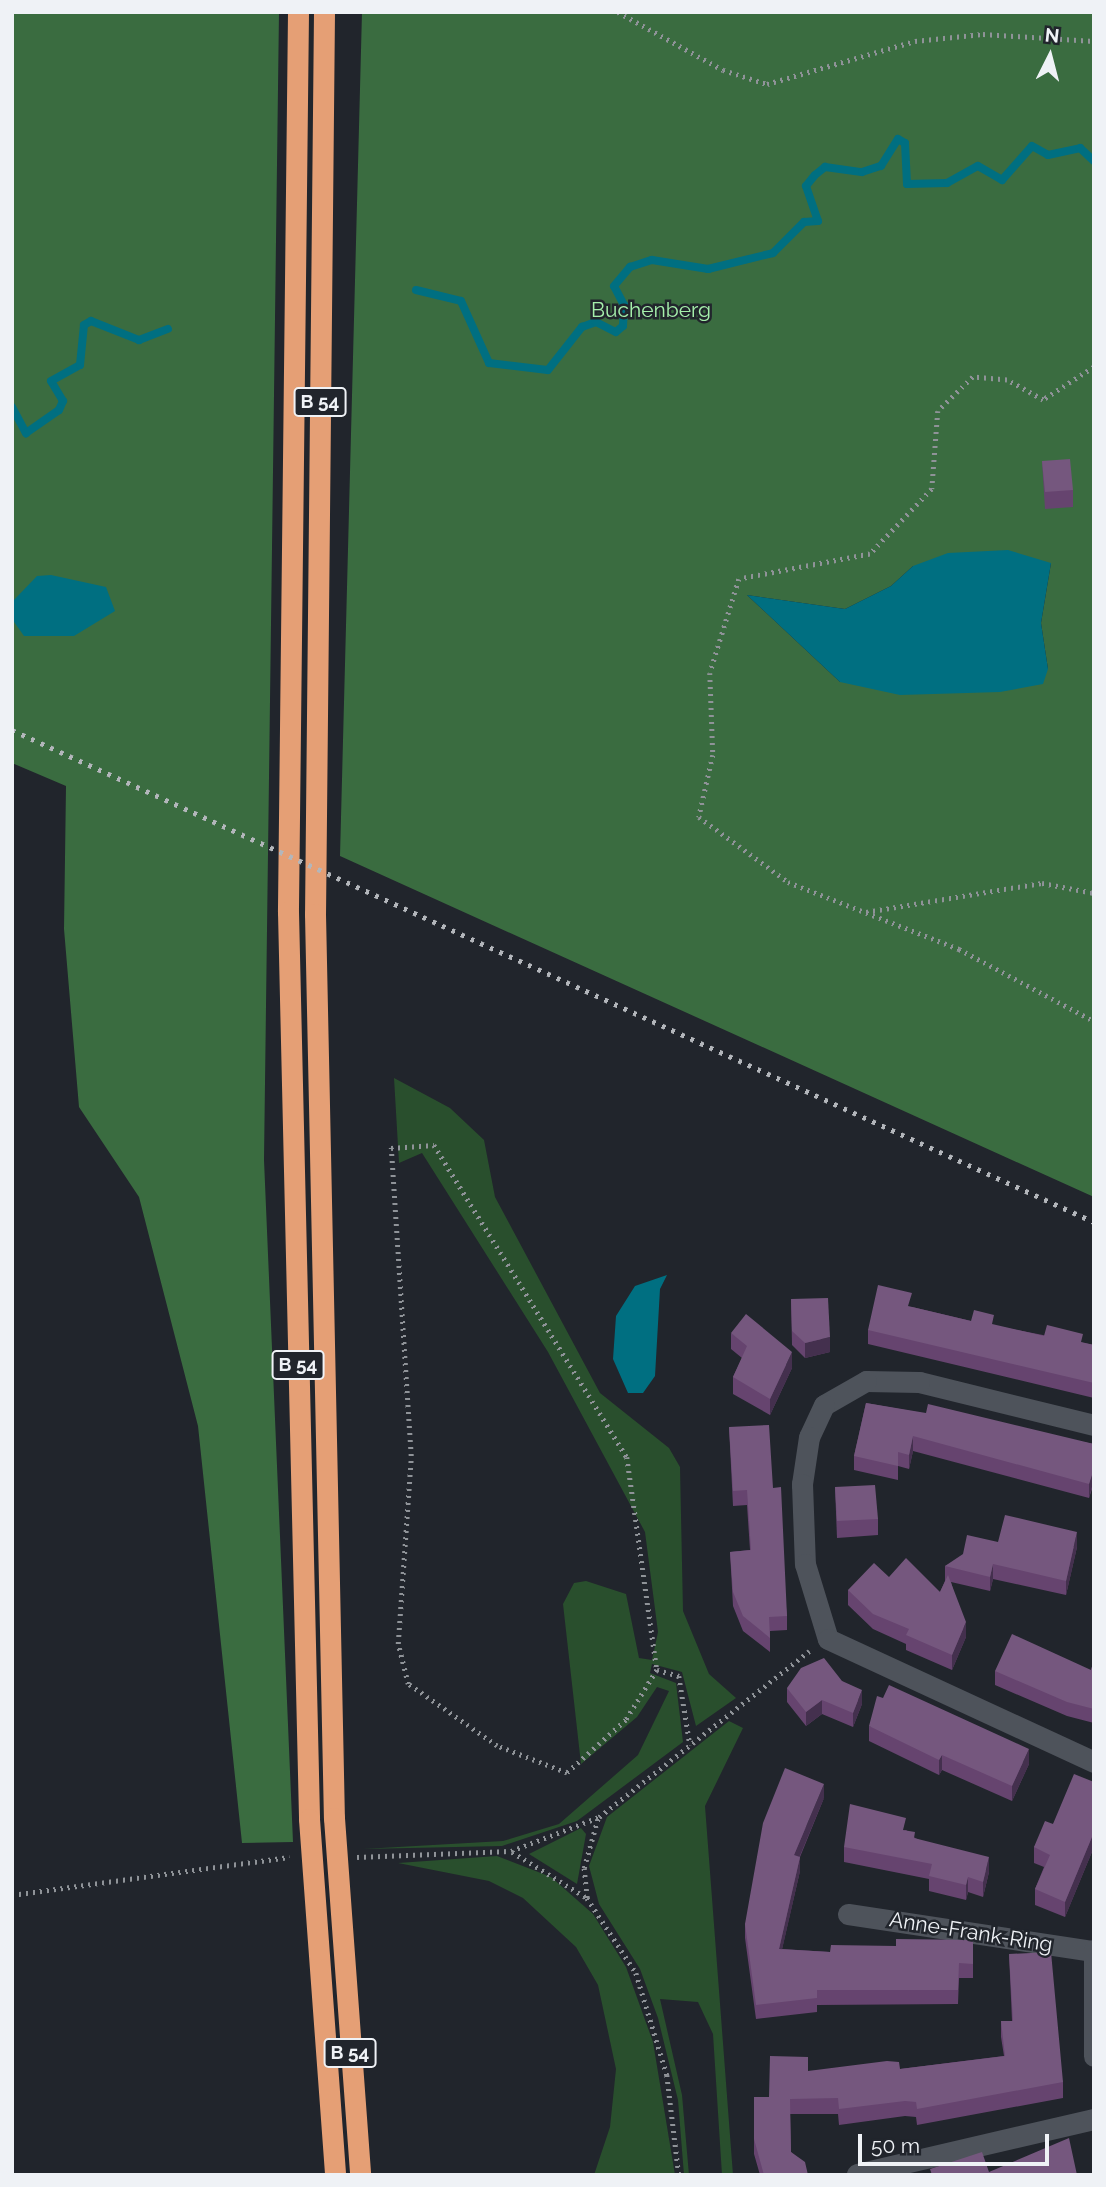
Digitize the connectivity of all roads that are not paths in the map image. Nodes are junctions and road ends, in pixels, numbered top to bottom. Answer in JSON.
{"nodes":[{"id":1,"x":298,"y":12,"type":"edge"},
{"id":2,"x":324,"y":12,"type":"edge"},
{"id":3,"x":1094,"y":1425,"type":"edge"},
{"id":4,"x":1094,"y":1762,"type":"edge"},
{"id":5,"x":848,"y":1914,"type":"dead end"},
{"id":6,"x":1094,"y":1951,"type":"edge"},
{"id":7,"x":1094,"y":2056,"type":"edge"},
{"id":8,"x":1094,"y":2119,"type":"edge"},
{"id":9,"x":857,"y":2174,"type":"edge"},
{"id":10,"x":335,"y":2175,"type":"edge"},
{"id":11,"x":360,"y":2175,"type":"edge"}],
"edges":[{"from":1,"to":10,"type":"highway","number":"B 54"},
{"from":2,"to":11,"type":"highway","number":"B 54"},
{"from":3,"to":4,"type":"street"},
{"from":5,"to":6,"type":"street","name":"Anne-Frank-Ring"},
{"from":6,"to":7,"type":"street","name":"Anne-Frank-Ring"},
{"from":8,"to":9,"type":"street"}]}
